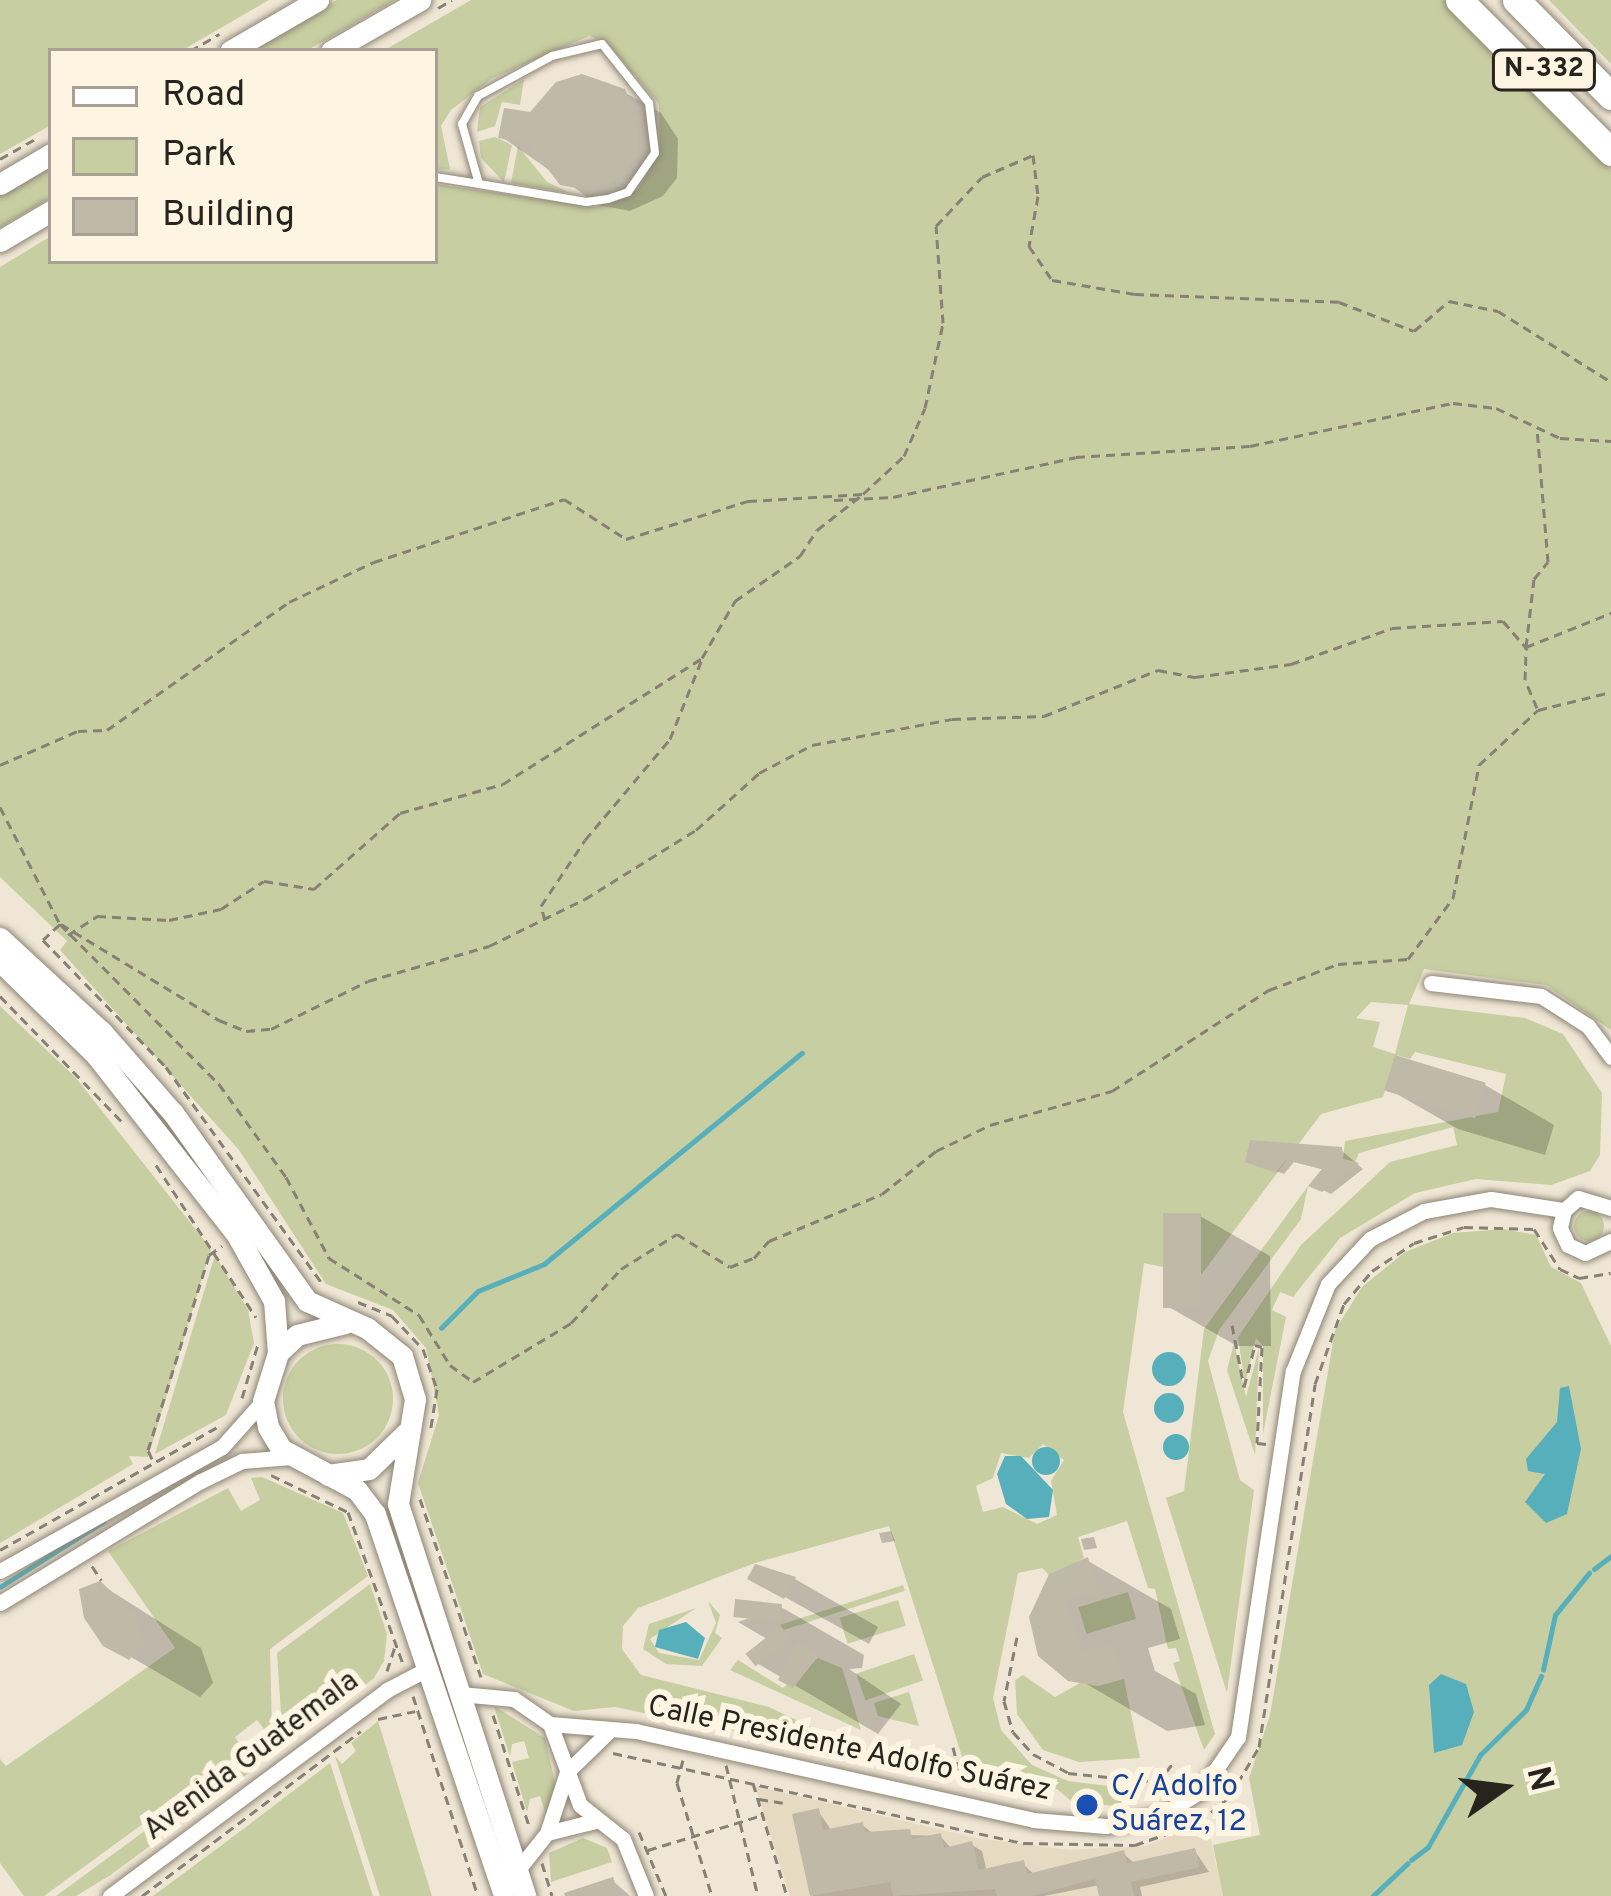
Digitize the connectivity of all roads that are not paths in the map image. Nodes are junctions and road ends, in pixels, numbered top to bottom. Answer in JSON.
{"nodes":[{"id":1,"x":318,"y":0,"type":"edge"},
{"id":2,"x":420,"y":0,"type":"edge"},
{"id":3,"x":1460,"y":0,"type":"edge"},
{"id":4,"x":1476,"y":0,"type":"edge"},
{"id":5,"x":1516,"y":0,"type":"edge"},
{"id":6,"x":1535,"y":0,"type":"edge"},
{"id":7,"x":235,"y":48,"type":"edge"},
{"id":8,"x":339,"y":48,"type":"edge"},
{"id":9,"x":1611,"y":85,"type":"edge"},
{"id":10,"x":1611,"y":96,"type":"edge"},
{"id":11,"x":1611,"y":141,"type":"edge"},
{"id":12,"x":1611,"y":152,"type":"edge"},
{"id":13,"x":48,"y":156,"type":"edge"},
{"id":14,"x":438,"y":177,"type":"edge"},
{"id":15,"x":0,"y":184,"type":"edge"},
{"id":16,"x":479,"y":184,"type":"junction"},
{"id":17,"x":48,"y":213,"type":"edge"},
{"id":18,"x":0,"y":241,"type":"edge"},
{"id":19,"x":0,"y":938,"type":"edge"},
{"id":20,"x":0,"y":961,"type":"edge"},
{"id":21,"x":1431,"y":983,"type":"dead end"},
{"id":22,"x":1611,"y":1057,"type":"edge"},
{"id":23,"x":1609,"y":1199,"type":"edge"},
{"id":24,"x":1564,"y":1210,"type":"junction"},
{"id":25,"x":1611,"y":1241,"type":"edge"},
{"id":26,"x":345,"y":1323,"type":"junction"},
{"id":27,"x":278,"y":1353,"type":"junction"},
{"id":28,"x":263,"y":1401,"type":"junction"},
{"id":29,"x":420,"y":1430,"type":"junction"},
{"id":30,"x":291,"y":1457,"type":"junction"},
{"id":31,"x":326,"y":1474,"type":"junction"},
{"id":32,"x":0,"y":1570,"type":"edge"},
{"id":33,"x":0,"y":1603,"type":"edge"},
{"id":34,"x":429,"y":1668,"type":"junction"},
{"id":35,"x":460,"y":1694,"type":"junction"},
{"id":36,"x":550,"y":1724,"type":"junction"},
{"id":37,"x":616,"y":1728,"type":"junction"},
{"id":38,"x":567,"y":1772,"type":"junction"},
{"id":39,"x":595,"y":1821,"type":"junction"},
{"id":40,"x":547,"y":1833,"type":"junction"},
{"id":41,"x":516,"y":1873,"type":"junction"},
{"id":42,"x":110,"y":1896,"type":"edge"},
{"id":43,"x":503,"y":1896,"type":"edge"},
{"id":44,"x":525,"y":1896,"type":"edge"},
{"id":45,"x":646,"y":1896,"type":"edge"}],
"edges":[{"from":1,"to":7,"type":"main road"},
{"from":2,"to":8,"type":"main road"},
{"from":3,"to":12,"type":"highway"},
{"from":4,"to":11,"type":"highway","number":"N-332"},
{"from":5,"to":10,"type":"highway","number":"N-332"},
{"from":6,"to":9,"type":"highway"},
{"from":13,"to":15,"type":"main road"},
{"from":14,"to":16,"type":"lane"},
{"from":16,"to":16,"type":"lane"},
{"from":17,"to":18,"type":"main road"},
{"from":19,"to":26,"type":"main road"},
{"from":20,"to":27,"type":"main road"},
{"from":21,"to":22,"type":"street"},
{"from":23,"to":24,"type":"street","name":"Calle Presidente Adolfo Suárez"},
{"from":24,"to":25,"type":"street"},
{"from":24,"to":37,"type":"street","name":"Calle Presidente Adolfo Suárez"},
{"from":26,"to":27,"type":"main road"},
{"from":26,"to":29,"type":"main road"},
{"from":27,"to":28,"type":"main road"},
{"from":28,"to":30,"type":"main road"},
{"from":28,"to":32,"type":"street"},
{"from":29,"to":31,"type":"main road"},
{"from":29,"to":35,"type":"main road"},
{"from":30,"to":31,"type":"main road"},
{"from":30,"to":33,"type":"street"},
{"from":31,"to":34,"type":"main road"},
{"from":34,"to":42,"type":"street","name":"Avenida Guatemala"},
{"from":34,"to":43,"type":"main road"},
{"from":35,"to":36,"type":"street"},
{"from":35,"to":41,"type":"main road"},
{"from":36,"to":37,"type":"street","name":"Calle Presidente Adolfo Suárez"},
{"from":36,"to":38,"type":"street"},
{"from":37,"to":38,"type":"street"},
{"from":38,"to":39,"type":"street"},
{"from":38,"to":40,"type":"street"},
{"from":39,"to":40,"type":"street"},
{"from":39,"to":45,"type":"street"},
{"from":40,"to":41,"type":"street"},
{"from":41,"to":44,"type":"main road"}]}
